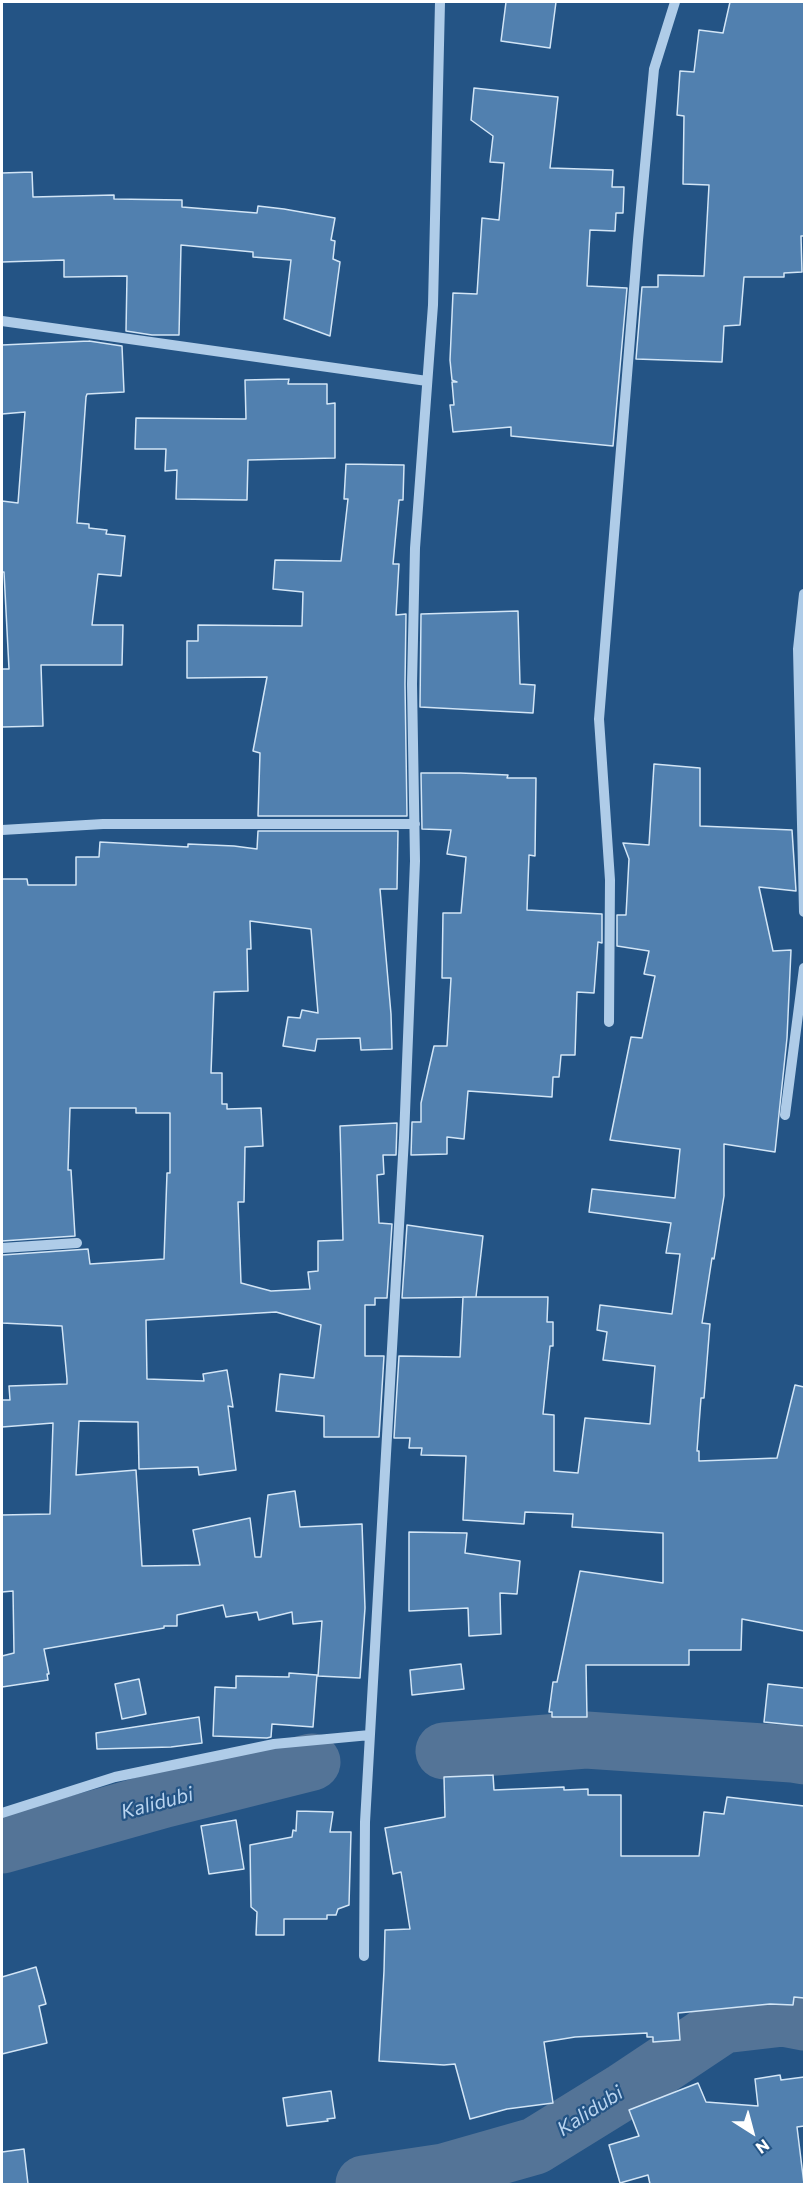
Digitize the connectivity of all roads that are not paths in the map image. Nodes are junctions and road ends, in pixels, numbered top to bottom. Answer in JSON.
{"nodes":[{"id":1,"x":440,"y":2,"type":"edge"},
{"id":2,"x":675,"y":2,"type":"edge"},
{"id":3,"x":2,"y":321,"type":"edge"},
{"id":4,"x":427,"y":381,"type":"junction"},
{"id":5,"x":804,"y":594,"type":"edge"},
{"id":6,"x":415,"y":824,"type":"junction"},
{"id":7,"x":2,"y":830,"type":"edge"},
{"id":8,"x":804,"y":912,"type":"edge"},
{"id":9,"x":804,"y":968,"type":"edge"},
{"id":10,"x":609,"y":1022,"type":"dead end"},
{"id":11,"x":785,"y":1115,"type":"dead end"},
{"id":12,"x":77,"y":1243,"type":"dead end"},
{"id":13,"x":2,"y":1248,"type":"edge"},
{"id":14,"x":370,"y":1735,"type":"junction"},
{"id":15,"x":2,"y":1813,"type":"edge"},
{"id":16,"x":364,"y":1956,"type":"dead end"}],
"edges":[{"from":1,"to":4,"type":"street"},
{"from":2,"to":10,"type":"street"},
{"from":3,"to":4,"type":"street"},
{"from":4,"to":6,"type":"street"},
{"from":5,"to":8,"type":"street"},
{"from":6,"to":7,"type":"street"},
{"from":6,"to":14,"type":"street"},
{"from":9,"to":11,"type":"street"},
{"from":12,"to":13,"type":"street"},
{"from":14,"to":15,"type":"street"},
{"from":14,"to":16,"type":"street"}]}
